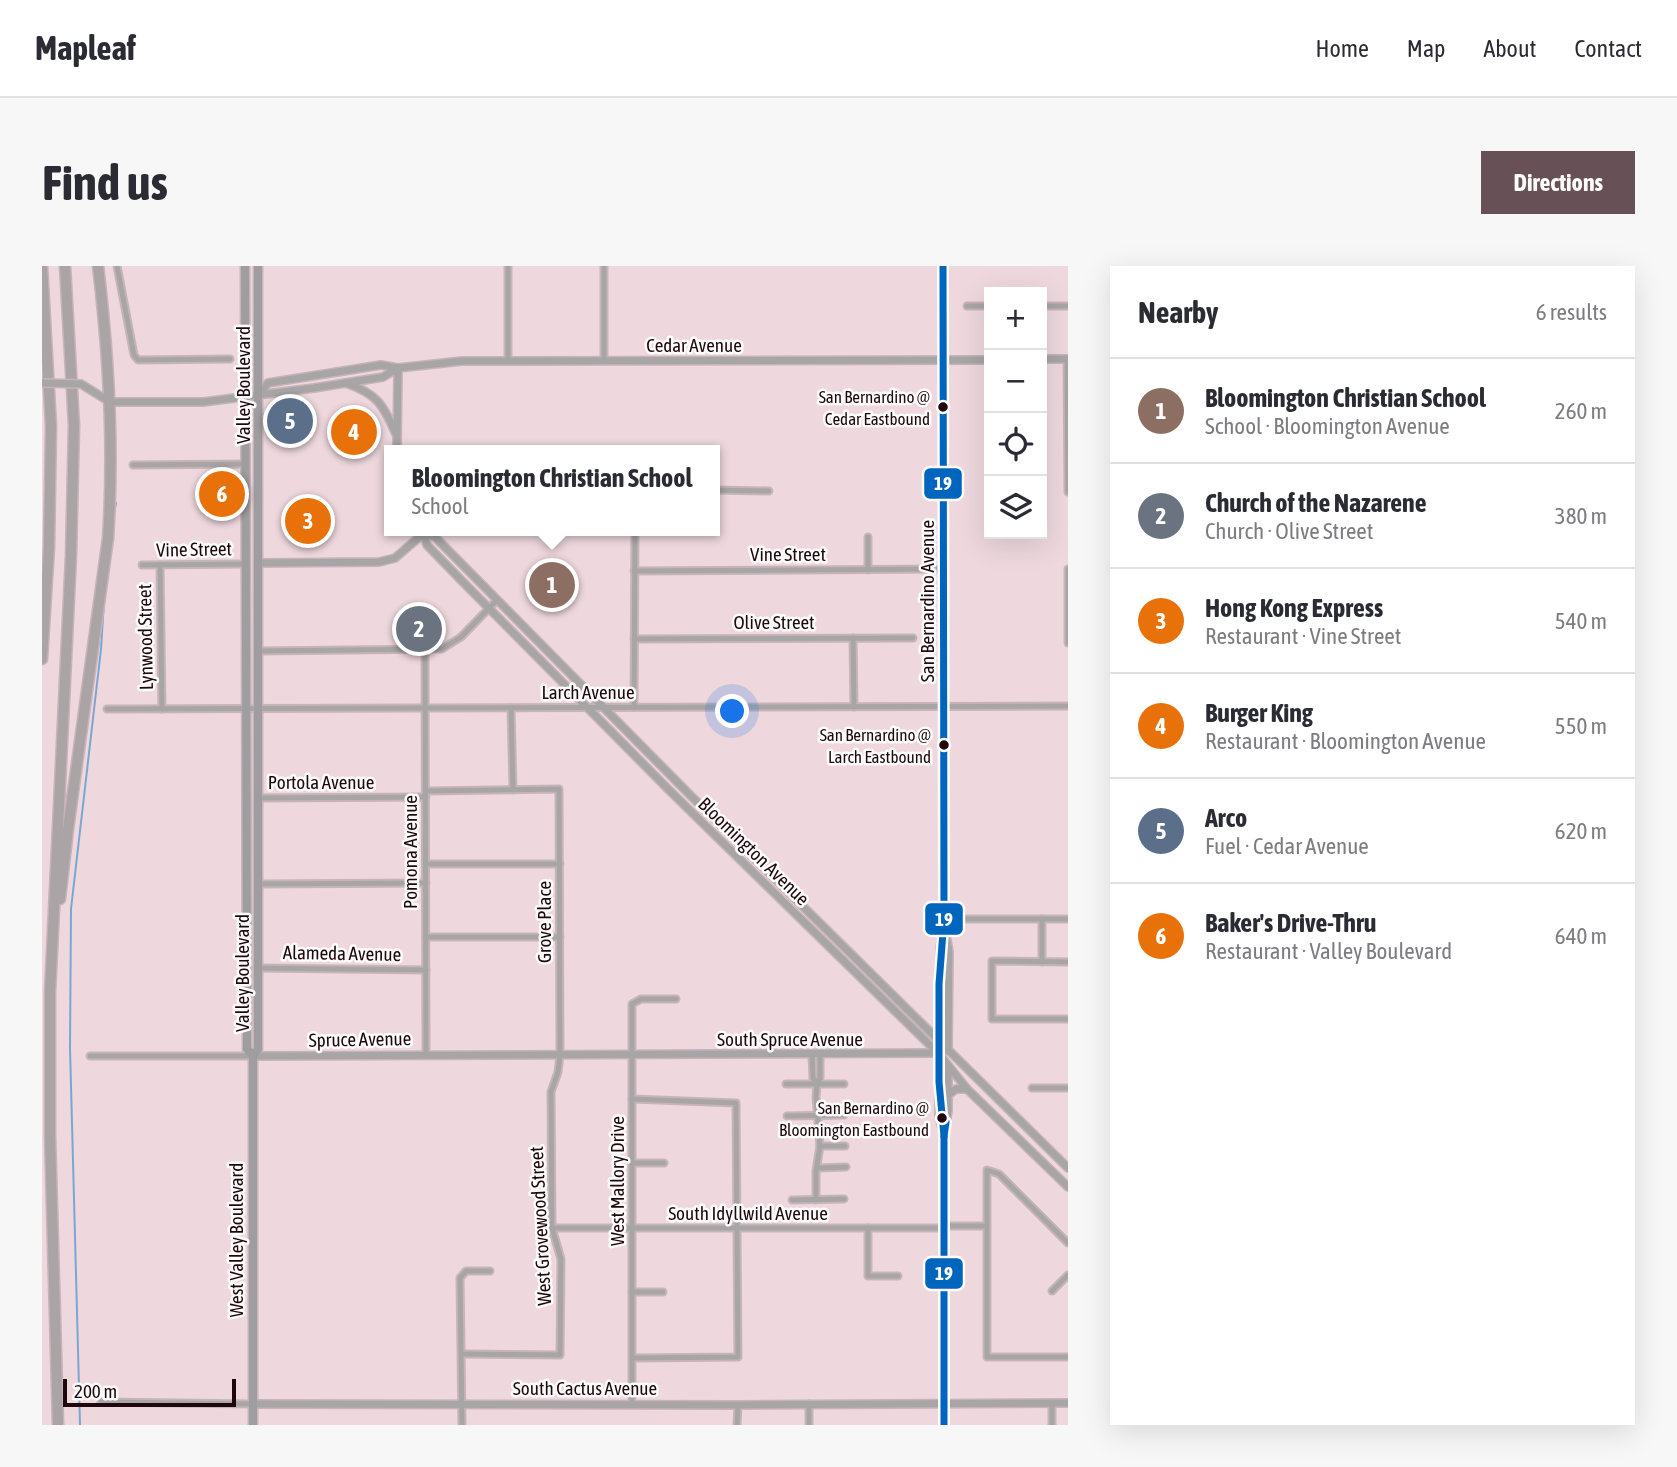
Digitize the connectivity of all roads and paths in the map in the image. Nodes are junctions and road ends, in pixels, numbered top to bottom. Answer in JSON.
{"nodes":[{"id":1,"x":42,"y":266,"type":"edge"},
{"id":2,"x":65,"y":266,"type":"edge"},
{"id":3,"x":98,"y":266,"type":"edge"},
{"id":4,"x":117,"y":266,"type":"edge"},
{"id":5,"x":245,"y":266,"type":"edge"},
{"id":6,"x":258,"y":266,"type":"edge"},
{"id":7,"x":508,"y":266,"type":"edge"},
{"id":8,"x":604,"y":266,"type":"edge"},
{"id":9,"x":943,"y":266,"type":"edge"},
{"id":10,"x":967,"y":306,"type":"dead end"},
{"id":11,"x":984,"y":306,"type":"edge"},
{"id":12,"x":1047,"y":306,"type":"edge"},
{"id":13,"x":1068,"y":306,"type":"edge"},
{"id":14,"x":230,"y":359,"type":"dead end"},
{"id":15,"x":1047,"y":359,"type":"edge"},
{"id":16,"x":1067,"y":359,"type":"edge"},
{"id":17,"x":508,"y":360,"type":"junction"},
{"id":18,"x":943,"y":360,"type":"junction"},
{"id":19,"x":984,"y":360,"type":"edge"},
{"id":20,"x":604,"y":361,"type":"junction"},
{"id":21,"x":398,"y":368,"type":"junction"},
{"id":22,"x":42,"y":383,"type":"edge"},
{"id":23,"x":345,"y":383,"type":"junction"},
{"id":24,"x":259,"y":395,"type":"junction"},
{"id":25,"x":247,"y":397,"type":"junction"},
{"id":26,"x":110,"y":402,"type":"junction"},
{"id":27,"x":397,"y":438,"type":"junction"},
{"id":28,"x":397,"y":445,"type":"edge"},
{"id":29,"x":246,"y":464,"type":"junction"},
{"id":30,"x":134,"y":465,"type":"dead end"},
{"id":31,"x":720,"y":491,"type":"edge"},
{"id":32,"x":769,"y":491,"type":"dead end"},
{"id":33,"x":1068,"y":492,"type":"edge"},
{"id":34,"x":420,"y":536,"type":"edge"},
{"id":35,"x":425,"y":536,"type":"edge"},
{"id":36,"x":433,"y":536,"type":"edge"},
{"id":37,"x":635,"y":536,"type":"edge"},
{"id":38,"x":868,"y":537,"type":"dead end"},
{"id":39,"x":258,"y":563,"type":"junction"},
{"id":40,"x":246,"y":564,"type":"junction"},
{"id":41,"x":142,"y":565,"type":"dead end"},
{"id":42,"x":160,"y":565,"type":"junction"},
{"id":43,"x":943,"y":569,"type":"junction"},
{"id":44,"x":1068,"y":569,"type":"edge"},
{"id":45,"x":868,"y":570,"type":"junction"},
{"id":46,"x":635,"y":571,"type":"junction"},
{"id":47,"x":497,"y":600,"type":"junction"},
{"id":48,"x":489,"y":608,"type":"junction"},
{"id":49,"x":1068,"y":635,"type":"edge"},
{"id":50,"x":853,"y":638,"type":"junction"},
{"id":51,"x":913,"y":638,"type":"dead end"},
{"id":52,"x":635,"y":639,"type":"junction"},
{"id":53,"x":1068,"y":643,"type":"edge"},
{"id":54,"x":425,"y":650,"type":"junction"},
{"id":55,"x":258,"y":651,"type":"junction"},
{"id":56,"x":42,"y":659,"type":"edge"},
{"id":57,"x":943,"y":706,"type":"junction"},
{"id":58,"x":1068,"y":706,"type":"edge"},
{"id":59,"x":588,"y":707,"type":"junction"},
{"id":60,"x":606,"y":707,"type":"junction"},
{"id":61,"x":634,"y":707,"type":"junction"},
{"id":62,"x":854,"y":707,"type":"junction"},
{"id":63,"x":512,"y":708,"type":"junction"},
{"id":64,"x":107,"y":709,"type":"dead end"},
{"id":65,"x":162,"y":709,"type":"junction"},
{"id":66,"x":426,"y":709,"type":"junction"},
{"id":67,"x":247,"y":710,"type":"junction"},
{"id":68,"x":258,"y":710,"type":"junction"},
{"id":69,"x":559,"y":789,"type":"joint"},
{"id":70,"x":513,"y":790,"type":"junction"},
{"id":71,"x":426,"y":794,"type":"junction"},
{"id":72,"x":258,"y":798,"type":"junction"},
{"id":73,"x":724,"y":825,"type":"junction"},
{"id":74,"x":714,"y":835,"type":"junction"},
{"id":75,"x":426,"y":864,"type":"junction"},
{"id":76,"x":560,"y":864,"type":"junction"},
{"id":77,"x":426,"y":883,"type":"junction"},
{"id":78,"x":258,"y":884,"type":"junction"},
{"id":79,"x":786,"y":903,"type":"junction"},
{"id":80,"x":944,"y":919,"type":"junction"},
{"id":81,"x":1042,"y":919,"type":"junction"},
{"id":82,"x":1068,"y":919,"type":"edge"},
{"id":83,"x":822,"y":923,"type":"junction"},
{"id":84,"x":426,"y":937,"type":"junction"},
{"id":85,"x":560,"y":937,"type":"junction"},
{"id":86,"x":1042,"y":962,"type":"junction"},
{"id":87,"x":1068,"y":962,"type":"edge"},
{"id":88,"x":258,"y":968,"type":"junction"},
{"id":89,"x":426,"y":970,"type":"junction"},
{"id":90,"x":50,"y":986,"type":"junction"},
{"id":91,"x":677,"y":999,"type":"dead end"},
{"id":92,"x":939,"y":1011,"type":"junction"},
{"id":93,"x":918,"y":1019,"type":"junction"},
{"id":94,"x":1068,"y":1019,"type":"edge"},
{"id":95,"x":939,"y":1040,"type":"junction"},
{"id":96,"x":948,"y":1051,"type":"junction"},
{"id":97,"x":426,"y":1054,"type":"junction"},
{"id":98,"x":939,"y":1054,"type":"junction"},
{"id":99,"x":560,"y":1055,"type":"junction"},
{"id":100,"x":631,"y":1055,"type":"junction"},
{"id":101,"x":816,"y":1055,"type":"junction"},
{"id":102,"x":90,"y":1056,"type":"dead end"},
{"id":103,"x":253,"y":1056,"type":"junction"},
{"id":104,"x":948,"y":1066,"type":"junction"},
{"id":105,"x":786,"y":1084,"type":"dead end"},
{"id":106,"x":817,"y":1084,"type":"junction"},
{"id":107,"x":844,"y":1084,"type":"dead end"},
{"id":108,"x":1068,"y":1087,"type":"edge"},
{"id":109,"x":967,"y":1088,"type":"junction"},
{"id":110,"x":1032,"y":1088,"type":"dead end"},
{"id":111,"x":948,"y":1095,"type":"junction"},
{"id":112,"x":632,"y":1099,"type":"junction"},
{"id":113,"x":816,"y":1115,"type":"junction"},
{"id":114,"x":844,"y":1115,"type":"dead end"},
{"id":115,"x":787,"y":1116,"type":"dead end"},
{"id":116,"x":944,"y":1136,"type":"junction"},
{"id":117,"x":820,"y":1146,"type":"junction"},
{"id":118,"x":845,"y":1146,"type":"dead end"},
{"id":119,"x":632,"y":1163,"type":"junction"},
{"id":120,"x":664,"y":1163,"type":"dead end"},
{"id":121,"x":846,"y":1167,"type":"dead end"},
{"id":122,"x":817,"y":1168,"type":"junction"},
{"id":123,"x":1068,"y":1168,"type":"edge"},
{"id":124,"x":1068,"y":1187,"type":"edge"},
{"id":125,"x":844,"y":1199,"type":"dead end"},
{"id":126,"x":792,"y":1200,"type":"dead end"},
{"id":127,"x":816,"y":1200,"type":"junction"},
{"id":128,"x":986,"y":1226,"type":"junction"},
{"id":129,"x":944,"y":1227,"type":"junction"},
{"id":130,"x":552,"y":1228,"type":"junction"},
{"id":131,"x":868,"y":1228,"type":"junction"},
{"id":132,"x":632,"y":1229,"type":"junction"},
{"id":133,"x":736,"y":1230,"type":"junction"},
{"id":134,"x":1068,"y":1243,"type":"edge"},
{"id":135,"x":490,"y":1271,"type":"dead end"},
{"id":136,"x":1068,"y":1275,"type":"edge"},
{"id":137,"x":898,"y":1276,"type":"dead end"},
{"id":138,"x":1052,"y":1291,"type":"dead end"},
{"id":139,"x":632,"y":1292,"type":"junction"},
{"id":140,"x":663,"y":1292,"type":"dead end"},
{"id":141,"x":462,"y":1354,"type":"junction"},
{"id":142,"x":1068,"y":1357,"type":"edge"},
{"id":143,"x":633,"y":1358,"type":"junction"},
{"id":144,"x":101,"y":1402,"type":"dead end"},
{"id":145,"x":809,"y":1403,"type":"junction"},
{"id":146,"x":944,"y":1403,"type":"junction"},
{"id":147,"x":1052,"y":1403,"type":"junction"},
{"id":148,"x":1068,"y":1403,"type":"edge"},
{"id":149,"x":253,"y":1404,"type":"junction"},
{"id":150,"x":632,"y":1404,"type":"junction"},
{"id":151,"x":462,"y":1405,"type":"junction"},
{"id":152,"x":738,"y":1405,"type":"junction"},
{"id":153,"x":58,"y":1425,"type":"edge"},
{"id":154,"x":253,"y":1425,"type":"edge"},
{"id":155,"x":462,"y":1425,"type":"edge"},
{"id":156,"x":737,"y":1425,"type":"edge"},
{"id":157,"x":809,"y":1425,"type":"edge"},
{"id":158,"x":944,"y":1425,"type":"edge"},
{"id":159,"x":1052,"y":1425,"type":"edge"}],
"edges":[{"from":1,"to":56,"type":"highway"},
{"from":2,"to":90,"type":"highway"},
{"from":3,"to":26,"type":"highway"},
{"from":4,"to":14,"type":"street"},
{"from":5,"to":25,"type":"main road","name":"Valley Boulevard"},
{"from":6,"to":24,"type":"main road","name":"Valley Boulevard"},
{"from":7,"to":17,"type":"street"},
{"from":8,"to":20,"type":"street"},
{"from":9,"to":18,"type":"main road","name":"San Bernardino Avenue"},
{"from":10,"to":11,"type":"street"},
{"from":12,"to":13,"type":"street"},
{"from":15,"to":16,"type":"main road"},
{"from":16,"to":33,"type":"street"},
{"from":17,"to":20,"type":"main road","name":"Cedar Avenue"},
{"from":17,"to":21,"type":"main road","name":"Cedar Avenue"},
{"from":18,"to":19,"type":"main road","name":"Cedar Avenue"},
{"from":18,"to":20,"type":"main road","name":"Cedar Avenue"},
{"from":18,"to":43,"type":"main road","name":"San Bernardino Avenue"},
{"from":21,"to":23,"type":"main road","name":"Cedar Avenue"},
{"from":21,"to":24,"type":"main road","name":"Cedar Avenue"},
{"from":21,"to":27,"type":"main road"},
{"from":22,"to":26,"type":"main road","bridge":true},
{"from":23,"to":24,"type":"main road","name":"Cedar Avenue"},
{"from":23,"to":27,"type":"main road"},
{"from":24,"to":25,"type":"main road","name":"Cedar Avenue"},
{"from":24,"to":39,"type":"main road","name":"Valley Boulevard"},
{"from":25,"to":26,"type":"main road","name":"Cedar Avenue"},
{"from":25,"to":29,"type":"main road","name":"Valley Boulevard"},
{"from":26,"to":90,"type":"highway"},
{"from":27,"to":28,"type":"main road"},
{"from":29,"to":30,"type":"street"},
{"from":29,"to":40,"type":"main road","name":"Valley Boulevard"},
{"from":31,"to":32,"type":"street"},
{"from":34,"to":39,"type":"main road","name":"Vine Street"},
{"from":35,"to":48,"type":"main road","name":"Bloomington Avenue"},
{"from":36,"to":47,"type":"main road","name":"Bloomington Avenue"},
{"from":37,"to":46,"type":"street"},
{"from":38,"to":45,"type":"street"},
{"from":39,"to":55,"type":"main road","name":"Valley Boulevard"},
{"from":40,"to":42,"type":"street","name":"Vine Street"},
{"from":40,"to":67,"type":"main road","name":"Valley Boulevard"},
{"from":41,"to":42,"type":"street","name":"Vine Street"},
{"from":42,"to":65,"type":"street","name":"Lynwood Street"},
{"from":43,"to":45,"type":"street","name":"Vine Street"},
{"from":43,"to":57,"type":"main road","name":"San Bernardino Avenue"},
{"from":44,"to":49,"type":"street"},
{"from":45,"to":46,"type":"street","name":"Vine Street"},
{"from":46,"to":52,"type":"street"},
{"from":47,"to":48,"type":"street"},
{"from":47,"to":60,"type":"main road","name":"Bloomington Avenue"},
{"from":48,"to":54,"type":"street"},
{"from":48,"to":59,"type":"main road","name":"Bloomington Avenue"},
{"from":49,"to":53,"type":"street"},
{"from":50,"to":51,"type":"street","name":"Olive Street"},
{"from":50,"to":52,"type":"street","name":"Olive Street"},
{"from":50,"to":62,"type":"street"},
{"from":52,"to":61,"type":"street"},
{"from":54,"to":55,"type":"street"},
{"from":54,"to":66,"type":"street","name":"Pomona Avenue"},
{"from":55,"to":68,"type":"main road","name":"Valley Boulevard"},
{"from":57,"to":58,"type":"street","name":"Larch Avenue"},
{"from":57,"to":62,"type":"street","name":"Larch Avenue"},
{"from":57,"to":80,"type":"main road","name":"San Bernardino Avenue"},
{"from":59,"to":60,"type":"street","name":"Larch Avenue"},
{"from":59,"to":63,"type":"street","name":"Larch Avenue"},
{"from":59,"to":74,"type":"main road","name":"Bloomington Avenue"},
{"from":60,"to":61,"type":"street","name":"Larch Avenue"},
{"from":60,"to":73,"type":"main road","name":"Bloomington Avenue"},
{"from":61,"to":62,"type":"street","name":"Larch Avenue"},
{"from":63,"to":66,"type":"street","name":"Larch Avenue"},
{"from":63,"to":70,"type":"street"},
{"from":64,"to":65,"type":"street","name":"Larch Avenue"},
{"from":65,"to":67,"type":"street","name":"Larch Avenue"},
{"from":66,"to":68,"type":"street","name":"Larch Avenue"},
{"from":66,"to":71,"type":"street","name":"Pomona Avenue"},
{"from":67,"to":68,"type":"street","name":"Larch Avenue"},
{"from":67,"to":103,"type":"main road","name":"Valley Boulevard"},
{"from":68,"to":72,"type":"main road","name":"Valley Boulevard"},
{"from":69,"to":70,"type":"street","name":"Portola Avenue"},
{"from":69,"to":76,"type":"street","name":"Grove Place"},
{"from":70,"to":71,"type":"street","name":"Portola Avenue"},
{"from":71,"to":72,"type":"street","name":"Portola Avenue"},
{"from":71,"to":75,"type":"street","name":"Pomona Avenue"},
{"from":72,"to":78,"type":"main road","name":"Valley Boulevard"},
{"from":73,"to":74,"type":"main road"},
{"from":73,"to":83,"type":"main road","name":"Bloomington Avenue"},
{"from":74,"to":79,"type":"main road","name":"Bloomington Avenue"},
{"from":75,"to":76,"type":"street"},
{"from":75,"to":77,"type":"street","name":"Pomona Avenue"},
{"from":76,"to":85,"type":"street","name":"Grove Place"},
{"from":77,"to":78,"type":"street"},
{"from":77,"to":84,"type":"street","name":"Pomona Avenue"},
{"from":78,"to":88,"type":"main road","name":"Valley Boulevard"},
{"from":79,"to":83,"type":"main road"},
{"from":79,"to":98,"type":"main road","name":"Bloomington Avenue"},
{"from":80,"to":81,"type":"street"},
{"from":80,"to":92,"type":"main road"},
{"from":80,"to":96,"type":"main road"},
{"from":81,"to":82,"type":"street"},
{"from":81,"to":86,"type":"street"},
{"from":83,"to":93,"type":"main road","name":"Bloomington Avenue"},
{"from":84,"to":85,"type":"street","name":"Alameda Avenue"},
{"from":84,"to":89,"type":"street","name":"Pomona Avenue"},
{"from":85,"to":99,"type":"street","name":"Grove Place"},
{"from":86,"to":87,"type":"street"},
{"from":86,"to":94,"type":"street"},
{"from":88,"to":89,"type":"street","name":"Alameda Avenue"},
{"from":88,"to":103,"type":"main road","name":"Valley Boulevard"},
{"from":89,"to":97,"type":"street","name":"Pomona Avenue"},
{"from":90,"to":153,"type":"highway"},
{"from":91,"to":100,"type":"street","name":"West Mallory Drive"},
{"from":92,"to":93,"type":"main road"},
{"from":92,"to":95,"type":"main road"},
{"from":93,"to":95,"type":"main road","name":"Bloomington Avenue"},
{"from":95,"to":96,"type":"main road","name":"Bloomington Avenue"},
{"from":95,"to":98,"type":"main road"},
{"from":96,"to":98,"type":"main road","name":"South Spruce Avenue"},
{"from":96,"to":104,"type":"main road"},
{"from":96,"to":123,"type":"main road","name":"Bloomington Avenue"},
{"from":97,"to":99,"type":"main road","name":"Spruce Avenue"},
{"from":97,"to":103,"type":"main road","name":"Spruce Avenue"},
{"from":98,"to":101,"type":"main road","name":"South Spruce Avenue"},
{"from":98,"to":104,"type":"main road","name":"Bloomington Avenue"},
{"from":98,"to":116,"type":"main road"},
{"from":99,"to":100,"type":"main road","name":"Spruce Avenue"},
{"from":99,"to":130,"type":"street","name":"West Grovewood Street"},
{"from":100,"to":101,"type":"main road","name":"South Spruce Avenue"},
{"from":100,"to":112,"type":"street","name":"West Mallory Drive"},
{"from":101,"to":106,"type":"street"},
{"from":102,"to":103,"type":"street","name":"Spruce Avenue"},
{"from":103,"to":149,"type":"main road","name":"West Valley Boulevard"},
{"from":104,"to":109,"type":"main road","name":"Bloomington Avenue"},
{"from":104,"to":111,"type":"main road"},
{"from":105,"to":106,"type":"street"},
{"from":106,"to":107,"type":"street"},
{"from":106,"to":113,"type":"street"},
{"from":108,"to":110,"type":"street"},
{"from":109,"to":111,"type":"main road"},
{"from":109,"to":124,"type":"main road","name":"Bloomington Avenue"},
{"from":111,"to":116,"type":"main road"},
{"from":112,"to":119,"type":"street","name":"West Mallory Drive"},
{"from":112,"to":133,"type":"street"},
{"from":113,"to":114,"type":"street"},
{"from":113,"to":115,"type":"street"},
{"from":113,"to":117,"type":"street"},
{"from":116,"to":129,"type":"main road"},
{"from":117,"to":118,"type":"street"},
{"from":117,"to":122,"type":"street"},
{"from":119,"to":120,"type":"street"},
{"from":119,"to":132,"type":"street","name":"West Mallory Drive"},
{"from":121,"to":122,"type":"street"},
{"from":122,"to":127,"type":"street"},
{"from":125,"to":127,"type":"street"},
{"from":126,"to":127,"type":"street"},
{"from":128,"to":129,"type":"street","name":"South Idyllwild Avenue"},
{"from":128,"to":134,"type":"street"},
{"from":128,"to":142,"type":"street"},
{"from":129,"to":131,"type":"street","name":"South Idyllwild Avenue"},
{"from":129,"to":146,"type":"main road"},
{"from":130,"to":132,"type":"street","name":"South Idyllwild Avenue"},
{"from":130,"to":141,"type":"street","name":"West Grovewood Street"},
{"from":131,"to":133,"type":"street","name":"South Idyllwild Avenue"},
{"from":131,"to":137,"type":"street"},
{"from":132,"to":133,"type":"street","name":"South Idyllwild Avenue"},
{"from":132,"to":139,"type":"street","name":"West Mallory Drive"},
{"from":133,"to":143,"type":"street"},
{"from":135,"to":141,"type":"street"},
{"from":136,"to":138,"type":"street"},
{"from":139,"to":140,"type":"street"},
{"from":139,"to":143,"type":"street","name":"West Mallory Drive"},
{"from":141,"to":151,"type":"street"},
{"from":143,"to":150,"type":"street","name":"West Mallory Drive"},
{"from":144,"to":149,"type":"street","name":"South Cactus Avenue"},
{"from":145,"to":146,"type":"main road","name":"South Cactus Avenue"},
{"from":145,"to":152,"type":"main road","name":"South Cactus Avenue"},
{"from":145,"to":157,"type":"street"},
{"from":146,"to":147,"type":"main road","name":"South Cactus Avenue"},
{"from":146,"to":158,"type":"main road"},
{"from":147,"to":148,"type":"main road","name":"South Cactus Avenue"},
{"from":147,"to":159,"type":"street"},
{"from":149,"to":151,"type":"main road","name":"South Cactus Avenue"},
{"from":149,"to":154,"type":"main road","name":"West Valley Boulevard"},
{"from":150,"to":151,"type":"main road","name":"South Cactus Avenue"},
{"from":150,"to":152,"type":"main road","name":"South Cactus Avenue"},
{"from":151,"to":155,"type":"street"},
{"from":152,"to":156,"type":"street"}]}
